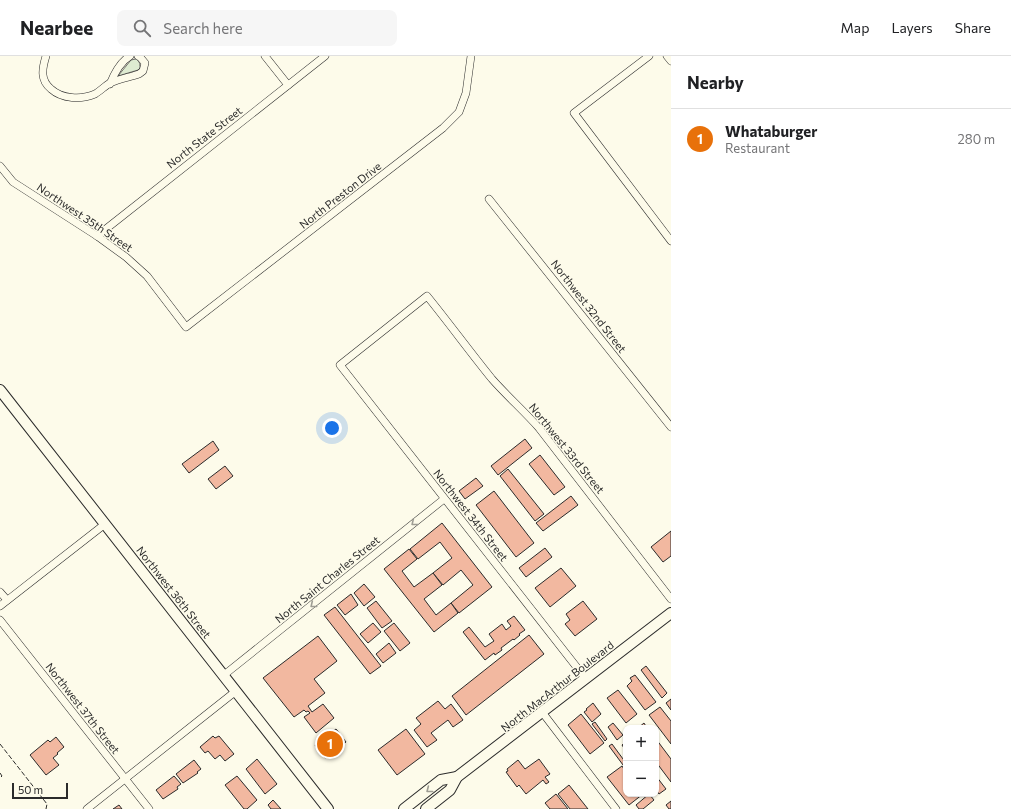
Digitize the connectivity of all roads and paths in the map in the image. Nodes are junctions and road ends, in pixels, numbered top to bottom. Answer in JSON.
{"nodes":[{"id":1,"x":46,"y":56,"type":"edge"},
{"id":2,"x":130,"y":56,"type":"edge"},
{"id":3,"x":138,"y":56,"type":"edge"},
{"id":4,"x":265,"y":56,"type":"edge"},
{"id":5,"x":325,"y":56,"type":"edge"},
{"id":6,"x":471,"y":56,"type":"edge"},
{"id":7,"x":649,"y":56,"type":"edge"},
{"id":8,"x":667,"y":56,"type":"edge"},
{"id":9,"x":671,"y":61,"type":"edge"},
{"id":10,"x":110,"y":84,"type":"junction"},
{"id":11,"x":288,"y":85,"type":"junction"},
{"id":12,"x":0,"y":166,"type":"edge"},
{"id":13,"x":489,"y":198,"type":"dead end"},
{"id":14,"x":97,"y":236,"type":"junction"},
{"id":15,"x":671,"y":241,"type":"edge"},
{"id":16,"x":186,"y":327,"type":"joint"},
{"id":17,"x":340,"y":365,"type":"joint"},
{"id":18,"x":0,"y":390,"type":"edge"},
{"id":19,"x":671,"y":427,"type":"edge"},
{"id":20,"x":444,"y":499,"type":"junction"},
{"id":21,"x":105,"y":524,"type":"junction"},
{"id":22,"x":0,"y":592,"type":"edge"},
{"id":23,"x":671,"y":599,"type":"edge"},
{"id":24,"x":7,"y":600,"type":"junction"},
{"id":25,"x":0,"y":606,"type":"edge"},
{"id":26,"x":671,"y":613,"type":"edge"},
{"id":27,"x":0,"y":620,"type":"edge"},
{"id":28,"x":224,"y":675,"type":"junction"},
{"id":29,"x":586,"y":678,"type":"junction"},
{"id":30,"x":236,"y":691,"type":"junction"},
{"id":31,"x":542,"y":712,"type":"junction"},
{"id":32,"x":457,"y":777,"type":"junction"},
{"id":33,"x":126,"y":779,"type":"junction"},
{"id":34,"x":87,"y":809,"type":"edge"},
{"id":35,"x":149,"y":809,"type":"edge"},
{"id":36,"x":328,"y":809,"type":"edge"},
{"id":37,"x":404,"y":809,"type":"edge"},
{"id":38,"x":426,"y":809,"type":"edge"},
{"id":39,"x":616,"y":809,"type":"edge"}],
"edges":[{"from":1,"to":10,"type":"street"},
{"from":2,"to":10,"type":"street"},
{"from":3,"to":10,"type":"street"},
{"from":4,"to":11,"type":"street"},
{"from":5,"to":11,"type":"street","name":"North State Street"},
{"from":6,"to":16,"type":"street","name":"North Preston Drive"},
{"from":7,"to":15,"type":"street"},
{"from":8,"to":9,"type":"street"},
{"from":11,"to":14,"type":"street","name":"North State Street"},
{"from":12,"to":14,"type":"street","name":"Northwest 35th Street"},
{"from":13,"to":19,"type":"street","name":"Northwest 32nd Street"},
{"from":14,"to":16,"type":"street","name":"Northwest 35th Street"},
{"from":17,"to":20,"type":"street","name":"Northwest 34th Street"},
{"from":17,"to":23,"type":"street","name":"Northwest 33rd Street"},
{"from":18,"to":21,"type":"main road","name":"Northwest 36th Street"},
{"from":20,"to":28,"type":"street","name":"North Saint Charles Street","one_way":true},
{"from":20,"to":29,"type":"street","name":"Northwest 34th Street"},
{"from":21,"to":24,"type":"street"},
{"from":21,"to":28,"type":"main road","name":"Northwest 36th Street"},
{"from":22,"to":24,"type":"street"},
{"from":24,"to":25,"type":"street"},
{"from":26,"to":29,"type":"main road","name":"North MacArthur Boulevard"},
{"from":27,"to":33,"type":"street","name":"Northwest 37th Street"},
{"from":28,"to":30,"type":"main road","name":"Northwest 36th Street"},
{"from":29,"to":31,"type":"main road","name":"North MacArthur Boulevard"},
{"from":30,"to":33,"type":"street"},
{"from":30,"to":36,"type":"main road","name":"Northwest 36th Street"},
{"from":31,"to":32,"type":"main road","name":"North MacArthur Boulevard"},
{"from":31,"to":39,"type":"street"},
{"from":32,"to":37,"type":"main road","name":"North MacArthur Boulevard","one_way":true},
{"from":32,"to":38,"type":"main road","name":"North MacArthur Boulevard"},
{"from":33,"to":34,"type":"street"},
{"from":33,"to":35,"type":"street","name":"Northwest 37th Street"}]}
